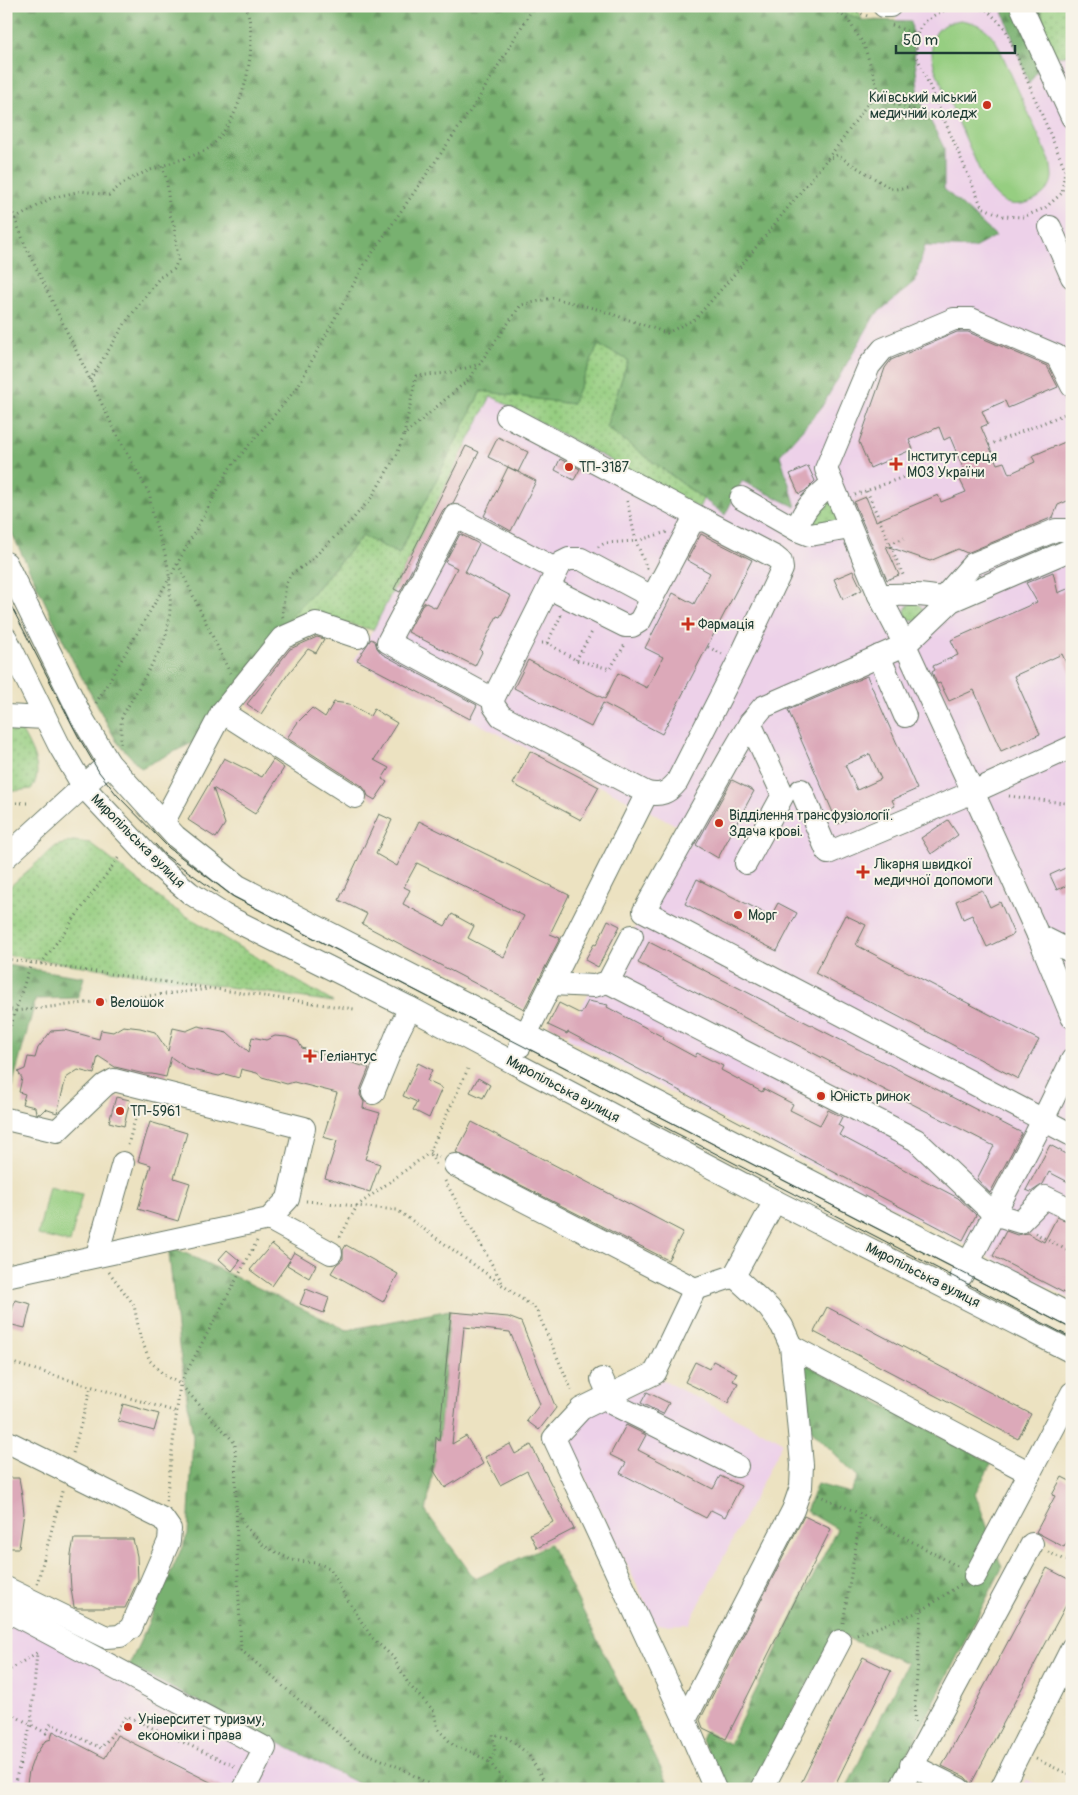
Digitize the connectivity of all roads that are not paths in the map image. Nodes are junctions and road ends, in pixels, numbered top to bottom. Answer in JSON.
{"nodes":[{"id":1,"x":884,"y":6,"type":"edge"},
{"id":2,"x":890,"y":6,"type":"edge"},
{"id":3,"x":1021,"y":6,"type":"edge"},
{"id":4,"x":1062,"y":70,"type":"edge"},
{"id":5,"x":1072,"y":116,"type":"edge"},
{"id":6,"x":1050,"y":227,"type":"dead end"},
{"id":7,"x":1072,"y":277,"type":"edge"},
{"id":8,"x":1072,"y":386,"type":"edge"},
{"id":9,"x":507,"y":416,"type":"dead end"},
{"id":10,"x":836,"y":493,"type":"junction"},
{"id":11,"x":741,"y":498,"type":"dead end"},
{"id":12,"x":697,"y":522,"type":"junction"},
{"id":13,"x":850,"y":528,"type":"junction"},
{"id":14,"x":797,"y":530,"type":"junction"},
{"id":15,"x":1072,"y":530,"type":"edge"},
{"id":16,"x":1072,"y":549,"type":"edge"},
{"id":17,"x":6,"y":564,"type":"edge"},
{"id":18,"x":553,"y":579,"type":"junction"},
{"id":19,"x":895,"y":590,"type":"junction"},
{"id":20,"x":654,"y":594,"type":"junction"},
{"id":21,"x":947,"y":600,"type":"junction"},
{"id":22,"x":358,"y":637,"type":"dead end"},
{"id":23,"x":6,"y":638,"type":"edge"},
{"id":24,"x":905,"y":645,"type":"junction"},
{"id":25,"x":879,"y":656,"type":"junction"},
{"id":26,"x":493,"y":699,"type":"junction"},
{"id":27,"x":222,"y":712,"type":"junction"},
{"id":28,"x":6,"y":716,"type":"edge"},
{"id":29,"x":905,"y":716,"type":"dead end"},
{"id":30,"x":45,"y":718,"type":"junction"},
{"id":31,"x":750,"y":723,"type":"junction"},
{"id":32,"x":1070,"y":743,"type":"edge"},
{"id":33,"x":114,"y":758,"type":"junction"},
{"id":34,"x":83,"y":786,"type":"junction"},
{"id":35,"x":801,"y":790,"type":"dead end"},
{"id":36,"x":973,"y":792,"type":"junction"},
{"id":37,"x":647,"y":793,"type":"junction"},
{"id":38,"x":355,"y":797,"type":"dead end"},
{"id":39,"x":163,"y":823,"type":"junction"},
{"id":40,"x":6,"y":857,"type":"edge"},
{"id":41,"x":746,"y":863,"type":"dead end"},
{"id":42,"x":1038,"y":935,"type":"junction"},
{"id":43,"x":632,"y":936,"type":"dead end"},
{"id":44,"x":1072,"y":952,"type":"edge"},
{"id":45,"x":608,"y":982,"type":"junction"},
{"id":46,"x":550,"y":984,"type":"junction"},
{"id":47,"x":410,"y":1008,"type":"junction"},
{"id":48,"x":1072,"y":1017,"type":"edge"},
{"id":49,"x":527,"y":1034,"type":"junction"},
{"id":50,"x":1072,"y":1060,"type":"edge"},
{"id":51,"x":512,"y":1062,"type":"junction"},
{"id":52,"x":373,"y":1092,"type":"dead end"},
{"id":53,"x":6,"y":1119,"type":"edge"},
{"id":54,"x":1043,"y":1120,"type":"junction"},
{"id":55,"x":1072,"y":1135,"type":"edge"},
{"id":56,"x":123,"y":1163,"type":"road end"},
{"id":57,"x":455,"y":1164,"type":"dead end"},
{"id":58,"x":775,"y":1201,"type":"junction"},
{"id":59,"x":1072,"y":1210,"type":"edge"},
{"id":60,"x":994,"y":1214,"type":"junction"},
{"id":61,"x":269,"y":1219,"type":"junction"},
{"id":62,"x":331,"y":1253,"type":"road end"},
{"id":63,"x":96,"y":1256,"type":"junction"},
{"id":64,"x":968,"y":1263,"type":"junction"},
{"id":65,"x":6,"y":1276,"type":"edge"},
{"id":66,"x":714,"y":1287,"type":"junction"},
{"id":67,"x":954,"y":1291,"type":"junction"},
{"id":68,"x":1072,"y":1316,"type":"edge"},
{"id":69,"x":790,"y":1346,"type":"junction"},
{"id":70,"x":1072,"y":1352,"type":"edge"},
{"id":71,"x":605,"y":1387,"type":"junction"},
{"id":72,"x":1072,"y":1393,"type":"edge"},
{"id":73,"x":6,"y":1441,"type":"edge"},
{"id":74,"x":737,"y":1466,"type":"dead end"},
{"id":75,"x":1030,"y":1473,"type":"junction"},
{"id":76,"x":1032,"y":1544,"type":"dead end"},
{"id":77,"x":975,"y":1576,"type":"road end"},
{"id":78,"x":6,"y":1588,"type":"edge"},
{"id":79,"x":6,"y":1610,"type":"edge"},
{"id":80,"x":840,"y":1641,"type":"road end"},
{"id":81,"x":1072,"y":1648,"type":"edge"},
{"id":82,"x":685,"y":1720,"type":"junction"},
{"id":83,"x":912,"y":1765,"type":"junction"},
{"id":84,"x":248,"y":1782,"type":"edge"},
{"id":85,"x":714,"y":1789,"type":"edge"},
{"id":86,"x":762,"y":1789,"type":"edge"},
{"id":87,"x":900,"y":1789,"type":"edge"},
{"id":88,"x":959,"y":1789,"type":"edge"},
{"id":89,"x":1001,"y":1789,"type":"edge"}],
"edges":[{"from":1,"to":2,"type":"street"},
{"from":3,"to":4,"type":"street"},
{"from":4,"to":5,"type":"street"},
{"from":6,"to":7,"type":"street"},
{"from":8,"to":10,"type":"street"},
{"from":9,"to":12,"type":"street"},
{"from":10,"to":13,"type":"street"},
{"from":10,"to":14,"type":"street"},
{"from":11,"to":14,"type":"street"},
{"from":12,"to":20,"type":"street"},
{"from":12,"to":37,"type":"street"},
{"from":13,"to":14,"type":"street"},
{"from":13,"to":19,"type":"street"},
{"from":15,"to":21,"type":"street"},
{"from":16,"to":21,"type":"street"},
{"from":17,"to":33,"type":"street"},
{"from":18,"to":20,"type":"street"},
{"from":18,"to":20,"type":"street"},
{"from":18,"to":26,"type":"street"},
{"from":18,"to":26,"type":"street"},
{"from":19,"to":21,"type":"street"},
{"from":19,"to":24,"type":"street"},
{"from":21,"to":24,"type":"street"},
{"from":22,"to":27,"type":"street"},
{"from":23,"to":30,"type":"street","name":"Миропільська вулиця"},
{"from":24,"to":25,"type":"street"},
{"from":24,"to":36,"type":"street"},
{"from":25,"to":29,"type":"street"},
{"from":25,"to":31,"type":"street"},
{"from":26,"to":37,"type":"street"},
{"from":27,"to":38,"type":"street"},
{"from":27,"to":39,"type":"street"},
{"from":28,"to":30,"type":"street"},
{"from":30,"to":34,"type":"street","name":"Миропільська вулиця"},
{"from":31,"to":41,"type":"street"},
{"from":31,"to":54,"type":"street"},
{"from":32,"to":36,"type":"street"},
{"from":33,"to":34,"type":"street"},
{"from":33,"to":39,"type":"street"},
{"from":34,"to":40,"type":"street"},
{"from":34,"to":47,"type":"street","name":"Миропільська вулиця"},
{"from":35,"to":36,"type":"street"},
{"from":36,"to":42,"type":"street"},
{"from":37,"to":46,"type":"street"},
{"from":39,"to":49,"type":"street"},
{"from":42,"to":44,"type":"street"},
{"from":42,"to":48,"type":"street"},
{"from":43,"to":45,"type":"street"},
{"from":45,"to":46,"type":"street"},
{"from":45,"to":60,"type":"street"},
{"from":46,"to":49,"type":"street"},
{"from":47,"to":51,"type":"street","name":"Миропільська вулиця"},
{"from":47,"to":52,"type":"street"},
{"from":49,"to":51,"type":"street"},
{"from":49,"to":64,"type":"street"},
{"from":50,"to":54,"type":"street"},
{"from":51,"to":58,"type":"street","name":"Миропільська вулиця"},
{"from":53,"to":61,"type":"street"},
{"from":54,"to":55,"type":"street"},
{"from":54,"to":60,"type":"street"},
{"from":56,"to":63,"type":"street"},
{"from":57,"to":66,"type":"street"},
{"from":58,"to":66,"type":"street"},
{"from":58,"to":67,"type":"street","name":"Миропільська вулиця"},
{"from":59,"to":60,"type":"street"},
{"from":60,"to":64,"type":"street"},
{"from":61,"to":62,"type":"street"},
{"from":61,"to":63,"type":"street"},
{"from":63,"to":65,"type":"street"},
{"from":64,"to":67,"type":"street"},
{"from":64,"to":68,"type":"street"},
{"from":66,"to":69,"type":"street"},
{"from":66,"to":71,"type":"street"},
{"from":67,"to":70,"type":"street","name":"Миропільська вулиця"},
{"from":69,"to":75,"type":"street"},
{"from":69,"to":82,"type":"street"},
{"from":71,"to":74,"type":"street"},
{"from":71,"to":82,"type":"street"},
{"from":72,"to":75,"type":"street"},
{"from":73,"to":78,"type":"street"},
{"from":75,"to":77,"type":"street"},
{"from":76,"to":83,"type":"street"},
{"from":79,"to":84,"type":"street"},
{"from":80,"to":86,"type":"street"},
{"from":81,"to":89,"type":"street"},
{"from":82,"to":85,"type":"street"},
{"from":83,"to":87,"type":"street"},
{"from":83,"to":88,"type":"street"}]}
